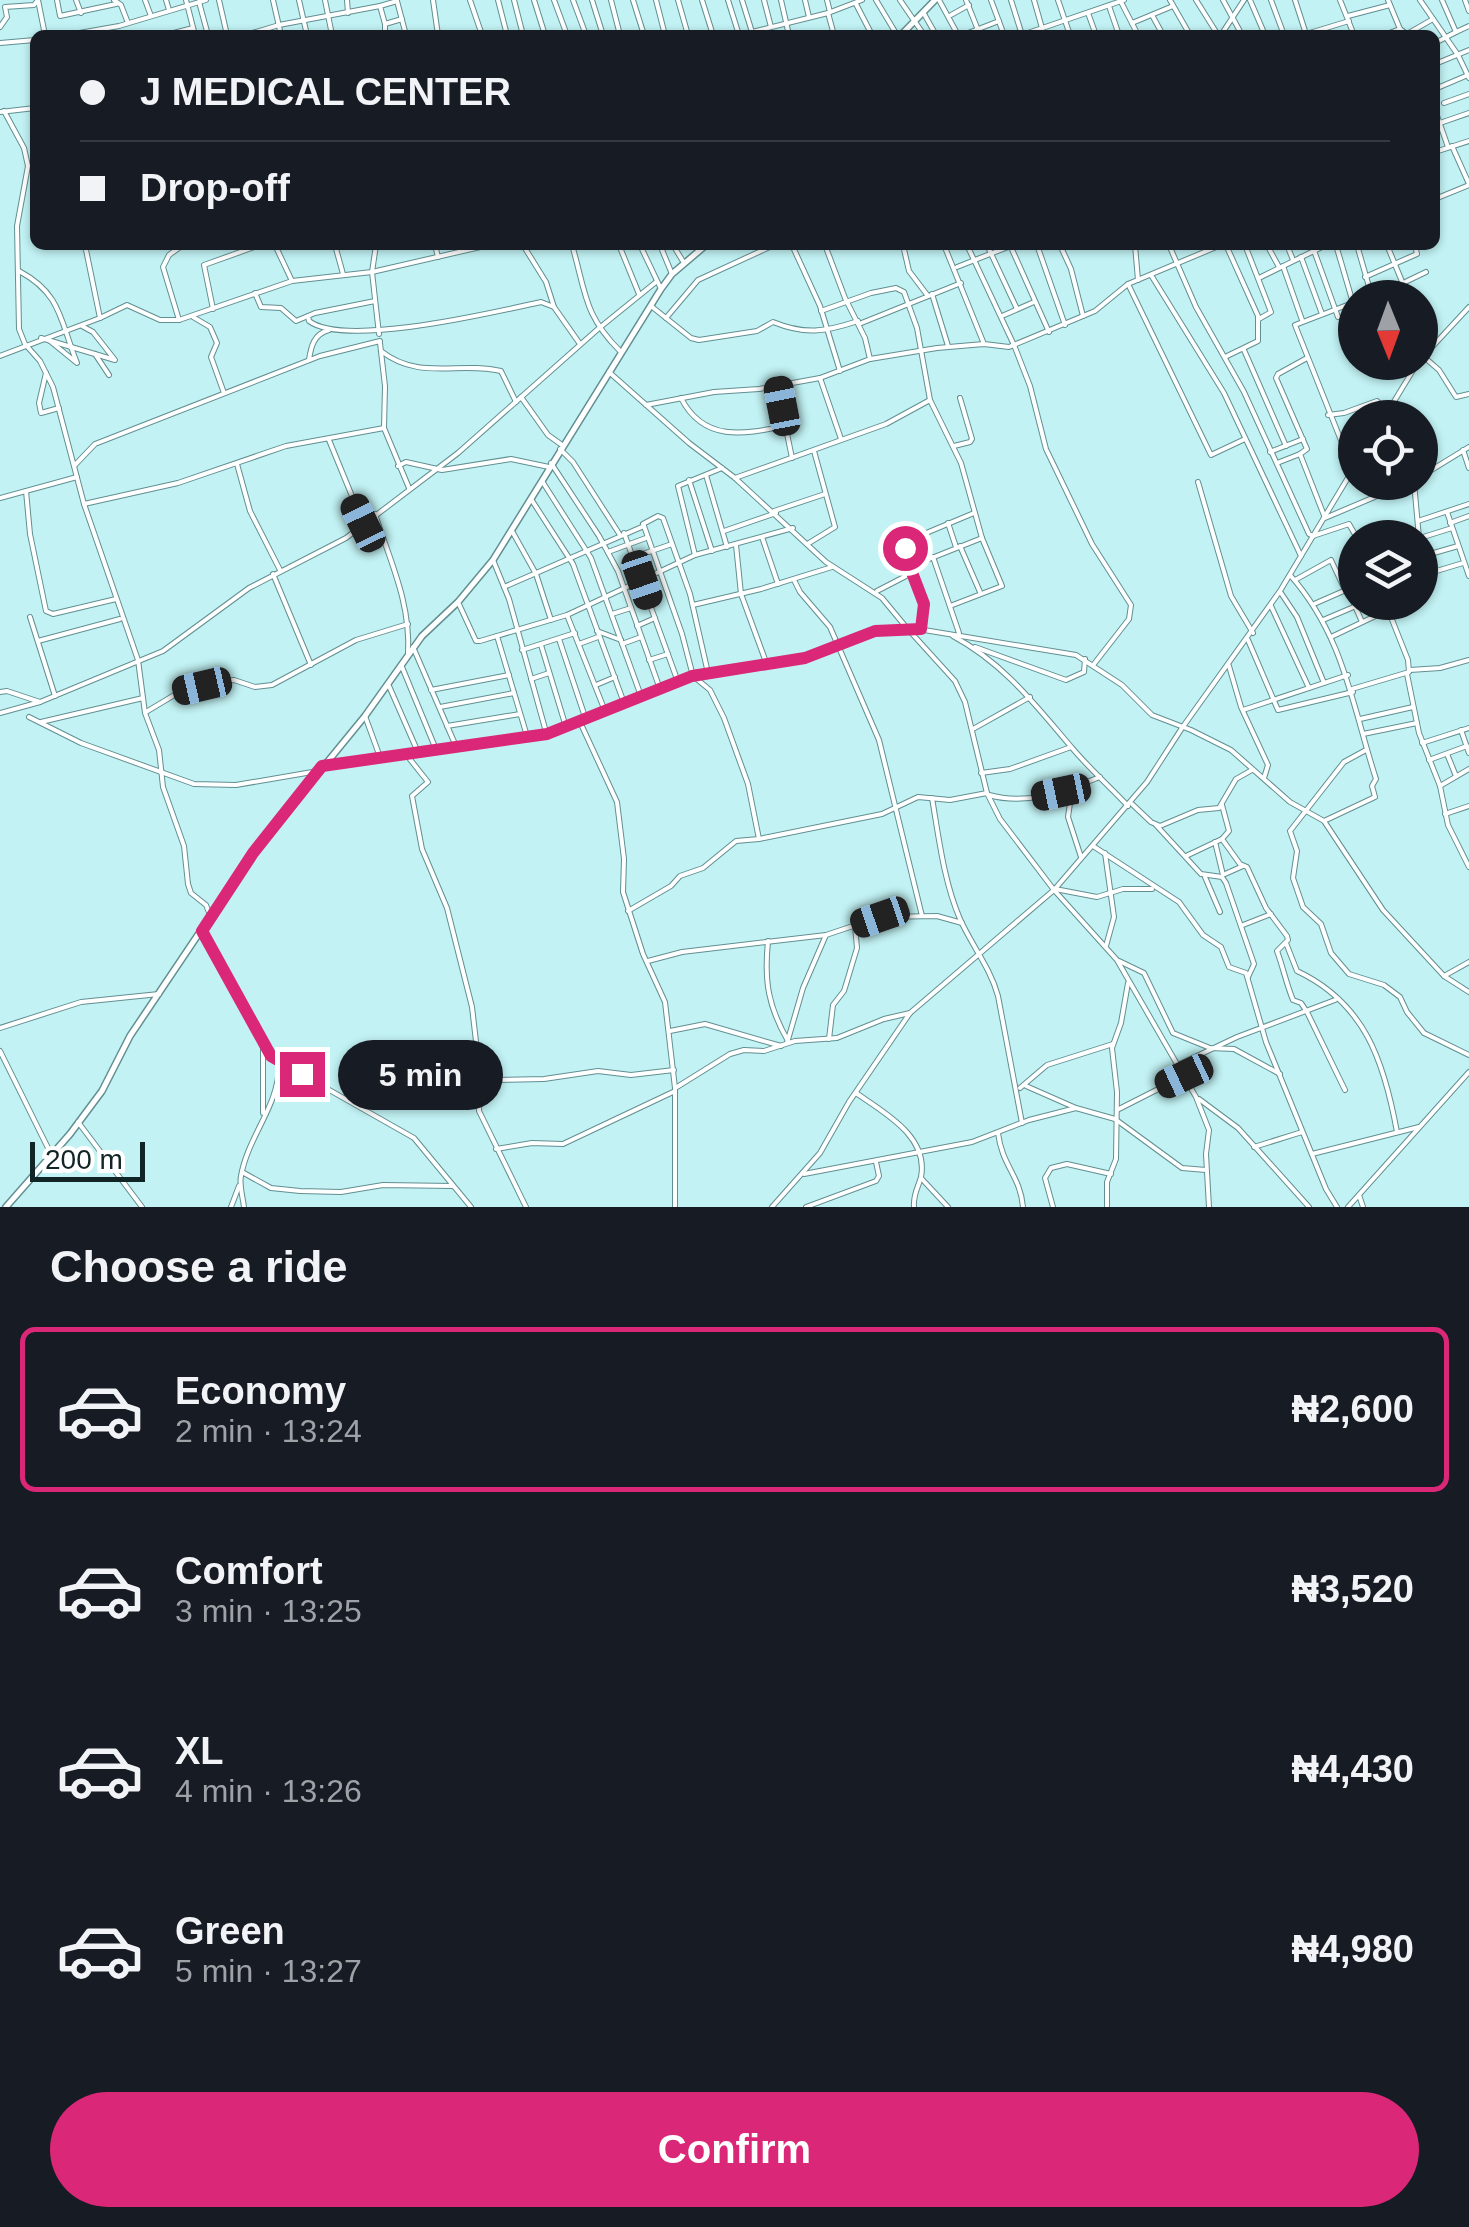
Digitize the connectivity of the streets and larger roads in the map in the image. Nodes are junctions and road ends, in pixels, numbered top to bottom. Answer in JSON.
{"nodes":[{"id":1,"x":38,"y":0,"type":"edge"},
{"id":2,"x":57,"y":0,"type":"edge"},
{"id":3,"x":76,"y":0,"type":"edge"},
{"id":4,"x":145,"y":0,"type":"edge"},
{"id":5,"x":166,"y":0,"type":"edge"},
{"id":6,"x":206,"y":0,"type":"edge"},
{"id":7,"x":219,"y":0,"type":"edge"},
{"id":8,"x":273,"y":0,"type":"edge"},
{"id":9,"x":299,"y":0,"type":"edge"},
{"id":10,"x":325,"y":0,"type":"edge"},
{"id":11,"x":347,"y":0,"type":"edge"},
{"id":12,"x":397,"y":0,"type":"edge"},
{"id":13,"x":433,"y":0,"type":"edge"},
{"id":14,"x":470,"y":0,"type":"edge"},
{"id":15,"x":498,"y":0,"type":"edge"},
{"id":16,"x":514,"y":0,"type":"edge"},
{"id":17,"x":534,"y":0,"type":"edge"},
{"id":18,"x":554,"y":0,"type":"edge"},
{"id":19,"x":573,"y":0,"type":"edge"},
{"id":20,"x":592,"y":0,"type":"edge"},
{"id":21,"x":611,"y":0,"type":"edge"},
{"id":22,"x":633,"y":0,"type":"edge"},
{"id":23,"x":656,"y":0,"type":"edge"},
{"id":24,"x":678,"y":0,"type":"edge"},
{"id":25,"x":702,"y":0,"type":"edge"},
{"id":26,"x":728,"y":0,"type":"edge"},
{"id":27,"x":742,"y":0,"type":"edge"},
{"id":28,"x":764,"y":0,"type":"edge"},
{"id":29,"x":781,"y":0,"type":"edge"},
{"id":30,"x":804,"y":0,"type":"edge"},
{"id":31,"x":826,"y":0,"type":"edge"},
{"id":32,"x":876,"y":0,"type":"edge"},
{"id":33,"x":900,"y":0,"type":"edge"},
{"id":34,"x":976,"y":0,"type":"edge"},
{"id":35,"x":991,"y":0,"type":"edge"},
{"id":36,"x":1011,"y":0,"type":"edge"},
{"id":37,"x":1034,"y":0,"type":"edge"},
{"id":38,"x":1058,"y":0,"type":"edge"},
{"id":39,"x":1096,"y":0,"type":"edge"},
{"id":40,"x":1122,"y":0,"type":"edge"},
{"id":41,"x":1196,"y":0,"type":"edge"},
{"id":42,"x":1223,"y":0,"type":"edge"},
{"id":43,"x":1247,"y":0,"type":"edge"},
{"id":44,"x":1271,"y":0,"type":"edge"},
{"id":45,"x":1295,"y":0,"type":"edge"},
{"id":46,"x":1340,"y":0,"type":"edge"},
{"id":47,"x":1434,"y":0,"type":"edge"},
{"id":48,"x":1442,"y":0,"type":"edge"},
{"id":49,"x":1465,"y":0,"type":"edge"},
{"id":50,"x":857,"y":1,"type":"edge"},
{"id":51,"x":933,"y":1,"type":"edge"},
{"id":52,"x":22,"y":2,"type":"edge"},
{"id":53,"x":115,"y":2,"type":"edge"},
{"id":54,"x":187,"y":2,"type":"edge"},
{"id":55,"x":199,"y":2,"type":"edge"},
{"id":56,"x":1389,"y":2,"type":"edge"},
{"id":57,"x":1421,"y":2,"type":"edge"},
{"id":58,"x":968,"y":3,"type":"edge"},
{"id":59,"x":1171,"y":3,"type":"edge"},
{"id":60,"x":380,"y":6,"type":"junction"},
{"id":61,"x":1109,"y":6,"type":"junction"},
{"id":62,"x":1100,"y":9,"type":"junction"},
{"id":63,"x":169,"y":10,"type":"junction"},
{"id":64,"x":1469,"y":11,"type":"edge"},
{"id":65,"x":829,"y":12,"type":"junction"},
{"id":66,"x":923,"y":12,"type":"junction"},
{"id":67,"x":81,"y":13,"type":"junction"},
{"id":68,"x":348,"y":13,"type":"junction"},
{"id":69,"x":1088,"y":14,"type":"junction"},
{"id":70,"x":1152,"y":15,"type":"junction"},
{"id":71,"x":151,"y":16,"type":"junction"},
{"id":72,"x":949,"y":16,"type":"junction"},
{"id":73,"x":328,"y":17,"type":"junction"},
{"id":74,"x":809,"y":18,"type":"junction"},
{"id":75,"x":1233,"y":18,"type":"junction"},
{"id":76,"x":1349,"y":18,"type":"junction"},
{"id":77,"x":402,"y":19,"type":"junction"},
{"id":78,"x":1433,"y":19,"type":"junction"},
{"id":79,"x":914,"y":20,"type":"junction"},
{"id":80,"x":999,"y":21,"type":"junction"},
{"id":81,"x":1065,"y":21,"type":"junction"},
{"id":82,"x":304,"y":22,"type":"junction"},
{"id":83,"x":128,"y":23,"type":"junction"},
{"id":84,"x":786,"y":23,"type":"junction"},
{"id":85,"x":1132,"y":23,"type":"junction"},
{"id":86,"x":385,"y":24,"type":"junction"},
{"id":87,"x":279,"y":25,"type":"junction"},
{"id":88,"x":1469,"y":26,"type":"edge"},
{"id":89,"x":0,"y":27,"type":"edge"},
{"id":90,"x":194,"y":28,"type":"joint"},
{"id":91,"x":1043,"y":28,"type":"junction"},
{"id":92,"x":1400,"y":29,"type":"edge"},
{"id":93,"x":44,"y":30,"type":"edge"},
{"id":94,"x":103,"y":30,"type":"edge"},
{"id":95,"x":186,"y":30,"type":"edge"},
{"id":96,"x":207,"y":30,"type":"edge"},
{"id":97,"x":226,"y":30,"type":"edge"},
{"id":98,"x":262,"y":30,"type":"edge"},
{"id":99,"x":280,"y":30,"type":"edge"},
{"id":100,"x":306,"y":30,"type":"edge"},
{"id":101,"x":331,"y":30,"type":"edge"},
{"id":102,"x":385,"y":30,"type":"edge"},
{"id":103,"x":405,"y":30,"type":"edge"},
{"id":104,"x":437,"y":30,"type":"edge"},
{"id":105,"x":480,"y":30,"type":"edge"},
{"id":106,"x":506,"y":30,"type":"edge"},
{"id":107,"x":522,"y":30,"type":"edge"},
{"id":108,"x":543,"y":30,"type":"edge"},
{"id":109,"x":565,"y":30,"type":"edge"},
{"id":110,"x":584,"y":30,"type":"edge"},
{"id":111,"x":601,"y":30,"type":"edge"},
{"id":112,"x":619,"y":30,"type":"edge"},
{"id":113,"x":642,"y":30,"type":"edge"},
{"id":114,"x":664,"y":30,"type":"edge"},
{"id":115,"x":687,"y":30,"type":"edge"},
{"id":116,"x":711,"y":30,"type":"edge"},
{"id":117,"x":737,"y":30,"type":"edge"},
{"id":118,"x":751,"y":30,"type":"edge"},
{"id":119,"x":768,"y":30,"type":"edge"},
{"id":120,"x":788,"y":30,"type":"edge"},
{"id":121,"x":833,"y":30,"type":"edge"},
{"id":122,"x":870,"y":30,"type":"edge"},
{"id":123,"x":897,"y":30,"type":"edge"},
{"id":124,"x":905,"y":30,"type":"edge"},
{"id":125,"x":921,"y":30,"type":"edge"},
{"id":126,"x":933,"y":30,"type":"edge"},
{"id":127,"x":958,"y":30,"type":"edge"},
{"id":128,"x":978,"y":30,"type":"edge"},
{"id":129,"x":983,"y":30,"type":"edge"},
{"id":130,"x":1002,"y":30,"type":"edge"},
{"id":131,"x":1020,"y":30,"type":"edge"},
{"id":132,"x":1037,"y":30,"type":"edge"},
{"id":133,"x":1068,"y":30,"type":"edge"},
{"id":134,"x":1094,"y":30,"type":"edge"},
{"id":135,"x":1117,"y":30,"type":"edge"},
{"id":136,"x":1136,"y":30,"type":"edge"},
{"id":137,"x":1160,"y":30,"type":"edge"},
{"id":138,"x":1187,"y":30,"type":"edge"},
{"id":139,"x":1217,"y":30,"type":"edge"},
{"id":140,"x":1224,"y":30,"type":"edge"},
{"id":141,"x":1239,"y":30,"type":"edge"},
{"id":142,"x":1262,"y":30,"type":"edge"},
{"id":143,"x":1282,"y":30,"type":"edge"},
{"id":144,"x":1303,"y":30,"type":"edge"},
{"id":145,"x":1315,"y":30,"type":"edge"},
{"id":146,"x":1353,"y":30,"type":"edge"},
{"id":147,"x":1416,"y":30,"type":"edge"},
{"id":148,"x":1456,"y":32,"type":"junction"},
{"id":149,"x":1446,"y":37,"type":"junction"},
{"id":150,"x":30,"y":40,"type":"edge"},
{"id":151,"x":1440,"y":40,"type":"edge"},
{"id":152,"x":0,"y":43,"type":"edge"},
{"id":153,"x":1469,"y":50,"type":"edge"},
{"id":154,"x":1458,"y":54,"type":"junction"},
{"id":155,"x":1440,"y":62,"type":"edge"},
{"id":156,"x":1469,"y":76,"type":"edge"},
{"id":157,"x":1440,"y":87,"type":"edge"},
{"id":158,"x":1469,"y":94,"type":"edge"},
{"id":159,"x":1444,"y":103,"type":"dead end"},
{"id":160,"x":30,"y":109,"type":"edge"},
{"id":161,"x":2,"y":112,"type":"edge"},
{"id":162,"x":1469,"y":114,"type":"edge"},
{"id":163,"x":1440,"y":123,"type":"joint"},
{"id":164,"x":1469,"y":142,"type":"edge"},
{"id":165,"x":1450,"y":147,"type":"junction"},
{"id":166,"x":1440,"y":150,"type":"edge"},
{"id":167,"x":1469,"y":184,"type":"edge"},
{"id":168,"x":1440,"y":196,"type":"edge"},
{"id":169,"x":87,"y":250,"type":"edge"},
{"id":170,"x":176,"y":250,"type":"edge"},
{"id":171,"x":246,"y":250,"type":"edge"},
{"id":172,"x":277,"y":250,"type":"edge"},
{"id":173,"x":337,"y":250,"type":"edge"},
{"id":174,"x":375,"y":250,"type":"edge"},
{"id":175,"x":436,"y":250,"type":"edge"},
{"id":176,"x":468,"y":250,"type":"edge"},
{"id":177,"x":526,"y":250,"type":"edge"},
{"id":178,"x":573,"y":250,"type":"edge"},
{"id":179,"x":621,"y":250,"type":"edge"},
{"id":180,"x":642,"y":250,"type":"edge"},
{"id":181,"x":662,"y":250,"type":"edge"},
{"id":182,"x":676,"y":250,"type":"edge"},
{"id":183,"x":698,"y":250,"type":"edge"},
{"id":184,"x":763,"y":250,"type":"edge"},
{"id":185,"x":794,"y":250,"type":"edge"},
{"id":186,"x":827,"y":250,"type":"edge"},
{"id":187,"x":904,"y":250,"type":"edge"},
{"id":188,"x":946,"y":250,"type":"edge"},
{"id":189,"x":969,"y":250,"type":"edge"},
{"id":190,"x":989,"y":250,"type":"edge"},
{"id":191,"x":999,"y":250,"type":"edge"},
{"id":192,"x":1013,"y":250,"type":"edge"},
{"id":193,"x":1039,"y":250,"type":"edge"},
{"id":194,"x":1064,"y":250,"type":"edge"},
{"id":195,"x":1135,"y":250,"type":"edge"},
{"id":196,"x":1171,"y":250,"type":"edge"},
{"id":197,"x":1212,"y":250,"type":"edge"},
{"id":198,"x":1225,"y":250,"type":"edge"},
{"id":199,"x":1248,"y":250,"type":"edge"},
{"id":200,"x":1270,"y":250,"type":"edge"},
{"id":201,"x":1289,"y":250,"type":"edge"},
{"id":202,"x":1311,"y":250,"type":"edge"},
{"id":203,"x":1315,"y":250,"type":"edge"},
{"id":204,"x":1338,"y":250,"type":"edge"},
{"id":205,"x":1358,"y":250,"type":"edge"},
{"id":206,"x":1389,"y":250,"type":"edge"},
{"id":207,"x":1416,"y":250,"type":"edge"},
{"id":208,"x":990,"y":254,"type":"junction"},
{"id":209,"x":438,"y":257,"type":"junction"},
{"id":210,"x":1301,"y":257,"type":"junction"},
{"id":211,"x":974,"y":260,"type":"junction"},
{"id":212,"x":1294,"y":260,"type":"junction"},
{"id":213,"x":684,"y":263,"type":"junction"},
{"id":214,"x":1395,"y":264,"type":"junction"},
{"id":215,"x":1178,"y":265,"type":"junction"},
{"id":216,"x":1281,"y":267,"type":"junction"},
{"id":217,"x":955,"y":268,"type":"junction"},
{"id":218,"x":18,"y":270,"type":"junction"},
{"id":219,"x":372,"y":272,"type":"junction"},
{"id":220,"x":1426,"y":272,"type":"dead end"},
{"id":221,"x":672,"y":274,"type":"junction"},
{"id":222,"x":344,"y":275,"type":"junction"},
{"id":223,"x":1151,"y":276,"type":"junction"},
{"id":224,"x":1365,"y":277,"type":"junction"},
{"id":225,"x":1258,"y":278,"type":"junction"},
{"id":226,"x":1138,"y":280,"type":"junction"},
{"id":227,"x":1347,"y":280,"type":"edge"},
{"id":228,"x":1366,"y":280,"type":"edge"},
{"id":229,"x":1401,"y":280,"type":"edge"},
{"id":230,"x":1411,"y":280,"type":"edge"},
{"id":231,"x":292,"y":281,"type":"junction"},
{"id":232,"x":656,"y":282,"type":"junction"},
{"id":233,"x":961,"y":283,"type":"junction"},
{"id":234,"x":1128,"y":284,"type":"junction"},
{"id":235,"x":661,"y":290,"type":"junction"},
{"id":236,"x":255,"y":293,"type":"junction"},
{"id":237,"x":640,"y":294,"type":"junction"},
{"id":238,"x":930,"y":295,"type":"junction"},
{"id":239,"x":375,"y":301,"type":"junction"},
{"id":240,"x":846,"y":301,"type":"junction"},
{"id":241,"x":1034,"y":302,"type":"junction"},
{"id":242,"x":908,"y":304,"type":"junction"},
{"id":243,"x":651,"y":306,"type":"junction"},
{"id":244,"x":554,"y":307,"type":"junction"},
{"id":245,"x":1469,"y":308,"type":"edge"},
{"id":246,"x":213,"y":309,"type":"junction"},
{"id":247,"x":1338,"y":309,"type":"edge"},
{"id":248,"x":1017,"y":310,"type":"junction"},
{"id":249,"x":1335,"y":310,"type":"junction"},
{"id":250,"x":821,"y":311,"type":"junction"},
{"id":251,"x":1322,"y":314,"type":"junction"},
{"id":252,"x":308,"y":316,"type":"junction"},
{"id":253,"x":1002,"y":316,"type":"junction"},
{"id":254,"x":1084,"y":316,"type":"junction"},
{"id":255,"x":1338,"y":317,"type":"dead end"},
{"id":256,"x":666,"y":318,"type":"junction"},
{"id":257,"x":98,"y":319,"type":"junction"},
{"id":258,"x":1259,"y":319,"type":"junction"},
{"id":259,"x":178,"y":320,"type":"junction"},
{"id":260,"x":1302,"y":320,"type":"junction"},
{"id":261,"x":859,"y":322,"type":"junction"},
{"id":262,"x":80,"y":325,"type":"junction"},
{"id":263,"x":1066,"y":325,"type":"junction"},
{"id":264,"x":598,"y":328,"type":"junction"},
{"id":265,"x":332,"y":329,"type":"junction"},
{"id":266,"x":64,"y":330,"type":"junction"},
{"id":267,"x":828,"y":331,"type":"junction"},
{"id":268,"x":94,"y":332,"type":"junction"},
{"id":269,"x":379,"y":332,"type":"junction"},
{"id":270,"x":1049,"y":332,"type":"junction"},
{"id":271,"x":41,"y":338,"type":"junction"},
{"id":272,"x":1438,"y":340,"type":"edge"},
{"id":273,"x":50,"y":341,"type":"junction"},
{"id":274,"x":380,"y":341,"type":"junction"},
{"id":275,"x":25,"y":344,"type":"junction"},
{"id":276,"x":580,"y":344,"type":"junction"},
{"id":277,"x":984,"y":344,"type":"junction"},
{"id":278,"x":1014,"y":345,"type":"junction"},
{"id":279,"x":70,"y":346,"type":"junction"},
{"id":280,"x":948,"y":346,"type":"junction"},
{"id":281,"x":1244,"y":348,"type":"junction"},
{"id":282,"x":922,"y":350,"type":"junction"},
{"id":283,"x":381,"y":351,"type":"junction"},
{"id":284,"x":620,"y":351,"type":"junction"},
{"id":285,"x":96,"y":354,"type":"junction"},
{"id":286,"x":0,"y":356,"type":"edge"},
{"id":287,"x":1224,"y":358,"type":"junction"},
{"id":288,"x":1307,"y":358,"type":"junction"},
{"id":289,"x":870,"y":359,"type":"junction"},
{"id":290,"x":309,"y":360,"type":"junction"},
{"id":291,"x":1438,"y":369,"type":"edge"},
{"id":292,"x":608,"y":370,"type":"junction"},
{"id":293,"x":840,"y":371,"type":"junction"},
{"id":294,"x":46,"y":372,"type":"junction"},
{"id":295,"x":109,"y":374,"type":"dead end"},
{"id":296,"x":820,"y":378,"type":"junction"},
{"id":297,"x":778,"y":385,"type":"junction"},
{"id":298,"x":224,"y":393,"type":"junction"},
{"id":299,"x":1469,"y":394,"type":"edge"},
{"id":300,"x":522,"y":397,"type":"junction"},
{"id":301,"x":682,"y":398,"type":"junction"},
{"id":302,"x":960,"y":398,"type":"dead end"},
{"id":303,"x":930,"y":400,"type":"junction"},
{"id":304,"x":516,"y":402,"type":"junction"},
{"id":305,"x":646,"y":405,"type":"junction"},
{"id":306,"x":59,"y":408,"type":"junction"},
{"id":307,"x":1328,"y":414,"type":"junction"},
{"id":308,"x":1338,"y":414,"type":"edge"},
{"id":309,"x":785,"y":426,"type":"junction"},
{"id":310,"x":384,"y":428,"type":"junction"},
{"id":311,"x":1338,"y":435,"type":"edge"},
{"id":312,"x":328,"y":438,"type":"junction"},
{"id":313,"x":1245,"y":439,"type":"junction"},
{"id":314,"x":1303,"y":439,"type":"junction"},
{"id":315,"x":841,"y":440,"type":"junction"},
{"id":316,"x":954,"y":446,"type":"junction"},
{"id":317,"x":1286,"y":446,"type":"junction"},
{"id":318,"x":561,"y":447,"type":"junction"},
{"id":319,"x":1469,"y":447,"type":"edge"},
{"id":320,"x":814,"y":450,"type":"junction"},
{"id":321,"x":1463,"y":450,"type":"junction"},
{"id":322,"x":1270,"y":452,"type":"junction"},
{"id":323,"x":1300,"y":454,"type":"junction"},
{"id":324,"x":792,"y":458,"type":"junction"},
{"id":325,"x":237,"y":464,"type":"junction"},
{"id":326,"x":1276,"y":464,"type":"junction"},
{"id":327,"x":74,"y":465,"type":"junction"},
{"id":328,"x":550,"y":465,"type":"junction"},
{"id":329,"x":398,"y":466,"type":"junction"},
{"id":330,"x":1438,"y":466,"type":"edge"},
{"id":331,"x":434,"y":468,"type":"junction"},
{"id":332,"x":722,"y":468,"type":"junction"},
{"id":333,"x":1469,"y":468,"type":"edge"},
{"id":334,"x":706,"y":474,"type":"junction"},
{"id":335,"x":77,"y":477,"type":"junction"},
{"id":336,"x":736,"y":478,"type":"junction"},
{"id":337,"x":690,"y":480,"type":"junction"},
{"id":338,"x":542,"y":482,"type":"junction"},
{"id":339,"x":1198,"y":482,"type":"dead end"},
{"id":340,"x":409,"y":488,"type":"junction"},
{"id":341,"x":26,"y":491,"type":"junction"},
{"id":342,"x":825,"y":494,"type":"junction"},
{"id":343,"x":1338,"y":496,"type":"edge"},
{"id":344,"x":0,"y":498,"type":"edge"},
{"id":345,"x":532,"y":500,"type":"junction"},
{"id":346,"x":1368,"y":500,"type":"edge"},
{"id":347,"x":84,"y":504,"type":"junction"},
{"id":348,"x":1469,"y":504,"type":"edge"},
{"id":349,"x":775,"y":512,"type":"junction"},
{"id":350,"x":1447,"y":512,"type":"junction"},
{"id":351,"x":974,"y":513,"type":"junction"},
{"id":352,"x":375,"y":514,"type":"junction"},
{"id":353,"x":1469,"y":516,"type":"edge"},
{"id":354,"x":1325,"y":518,"type":"junction"},
{"id":355,"x":1424,"y":520,"type":"edge"},
{"id":356,"x":363,"y":523,"type":"junction"},
{"id":357,"x":948,"y":524,"type":"junction"},
{"id":358,"x":640,"y":526,"type":"junction"},
{"id":359,"x":1451,"y":526,"type":"junction"},
{"id":360,"x":792,"y":528,"type":"junction"},
{"id":361,"x":1338,"y":528,"type":"edge"},
{"id":362,"x":512,"y":531,"type":"junction"},
{"id":363,"x":722,"y":531,"type":"junction"},
{"id":364,"x":1438,"y":531,"type":"edge"},
{"id":365,"x":622,"y":534,"type":"junction"},
{"id":366,"x":1314,"y":536,"type":"junction"},
{"id":367,"x":648,"y":537,"type":"junction"},
{"id":368,"x":762,"y":537,"type":"junction"},
{"id":369,"x":982,"y":538,"type":"junction"},
{"id":370,"x":602,"y":542,"type":"junction"},
{"id":371,"x":809,"y":543,"type":"junction"},
{"id":372,"x":628,"y":544,"type":"junction"},
{"id":373,"x":672,"y":544,"type":"junction"},
{"id":374,"x":736,"y":544,"type":"junction"},
{"id":375,"x":958,"y":546,"type":"junction"},
{"id":376,"x":1458,"y":546,"type":"junction"},
{"id":377,"x":727,"y":547,"type":"junction"},
{"id":378,"x":587,"y":550,"type":"junction"},
{"id":379,"x":652,"y":550,"type":"junction"},
{"id":380,"x":712,"y":551,"type":"junction"},
{"id":381,"x":1438,"y":551,"type":"edge"},
{"id":382,"x":608,"y":552,"type":"junction"},
{"id":383,"x":695,"y":555,"type":"junction"},
{"id":384,"x":1301,"y":556,"type":"junction"},
{"id":385,"x":933,"y":557,"type":"junction"},
{"id":386,"x":570,"y":558,"type":"junction"},
{"id":387,"x":634,"y":558,"type":"junction"},
{"id":388,"x":492,"y":560,"type":"junction"},
{"id":389,"x":678,"y":562,"type":"junction"},
{"id":390,"x":1463,"y":563,"type":"junction"},
{"id":391,"x":832,"y":567,"type":"junction"},
{"id":392,"x":912,"y":567,"type":"junction"},
{"id":393,"x":661,"y":571,"type":"junction"},
{"id":394,"x":1438,"y":571,"type":"edge"},
{"id":395,"x":281,"y":572,"type":"junction"},
{"id":396,"x":273,"y":574,"type":"junction"},
{"id":397,"x":536,"y":574,"type":"junction"},
{"id":398,"x":1338,"y":574,"type":"edge"},
{"id":399,"x":1469,"y":576,"type":"edge"},
{"id":400,"x":1292,"y":578,"type":"junction"},
{"id":401,"x":642,"y":580,"type":"junction"},
{"id":402,"x":794,"y":580,"type":"junction"},
{"id":403,"x":778,"y":584,"type":"junction"},
{"id":404,"x":504,"y":586,"type":"junction"},
{"id":405,"x":623,"y":588,"type":"junction"},
{"id":406,"x":874,"y":592,"type":"junction"},
{"id":407,"x":1280,"y":592,"type":"junction"},
{"id":408,"x":1338,"y":593,"type":"edge"},
{"id":409,"x":740,"y":594,"type":"junction"},
{"id":410,"x":981,"y":594,"type":"junction"},
{"id":411,"x":605,"y":596,"type":"junction"},
{"id":412,"x":116,"y":599,"type":"junction"},
{"id":413,"x":458,"y":602,"type":"junction"},
{"id":414,"x":1313,"y":604,"type":"junction"},
{"id":415,"x":587,"y":605,"type":"junction"},
{"id":416,"x":692,"y":605,"type":"junction"},
{"id":417,"x":950,"y":606,"type":"junction"},
{"id":418,"x":1271,"y":606,"type":"junction"},
{"id":419,"x":630,"y":608,"type":"junction"},
{"id":420,"x":1338,"y":613,"type":"edge"},
{"id":421,"x":612,"y":614,"type":"junction"},
{"id":422,"x":567,"y":616,"type":"junction"},
{"id":423,"x":30,"y":617,"type":"dead end"},
{"id":424,"x":121,"y":618,"type":"junction"},
{"id":425,"x":655,"y":618,"type":"junction"},
{"id":426,"x":551,"y":620,"type":"junction"},
{"id":427,"x":1366,"y":620,"type":"edge"},
{"id":428,"x":1391,"y":620,"type":"edge"},
{"id":429,"x":1322,"y":621,"type":"junction"},
{"id":430,"x":1362,"y":622,"type":"joint"},
{"id":431,"x":408,"y":624,"type":"junction"},
{"id":432,"x":636,"y":626,"type":"junction"},
{"id":433,"x":906,"y":628,"type":"junction"},
{"id":434,"x":921,"y":629,"type":"junction"},
{"id":435,"x":516,"y":630,"type":"junction"},
{"id":436,"x":945,"y":632,"type":"junction"},
{"id":437,"x":1253,"y":632,"type":"junction"},
{"id":438,"x":575,"y":633,"type":"junction"},
{"id":439,"x":598,"y":634,"type":"junction"},
{"id":440,"x":960,"y":635,"type":"junction"},
{"id":441,"x":497,"y":636,"type":"junction"},
{"id":442,"x":641,"y":637,"type":"junction"},
{"id":443,"x":1331,"y":637,"type":"junction"},
{"id":444,"x":559,"y":639,"type":"junction"},
{"id":445,"x":38,"y":640,"type":"junction"},
{"id":446,"x":1248,"y":640,"type":"junction"},
{"id":447,"x":622,"y":642,"type":"junction"},
{"id":448,"x":579,"y":644,"type":"junction"},
{"id":449,"x":968,"y":644,"type":"junction"},
{"id":450,"x":541,"y":645,"type":"junction"},
{"id":451,"x":840,"y":646,"type":"junction"},
{"id":452,"x":413,"y":647,"type":"junction"},
{"id":453,"x":522,"y":650,"type":"junction"},
{"id":454,"x":668,"y":654,"type":"junction"},
{"id":455,"x":408,"y":656,"type":"junction"},
{"id":456,"x":1084,"y":659,"type":"junction"},
{"id":457,"x":138,"y":660,"type":"junction"},
{"id":458,"x":650,"y":660,"type":"junction"},
{"id":459,"x":1469,"y":660,"type":"edge"},
{"id":460,"x":1094,"y":664,"type":"junction"},
{"id":461,"x":311,"y":665,"type":"junction"},
{"id":462,"x":767,"y":665,"type":"junction"},
{"id":463,"x":402,"y":666,"type":"junction"},
{"id":464,"x":1229,"y":666,"type":"junction"},
{"id":465,"x":1408,"y":672,"type":"junction"},
{"id":466,"x":550,"y":673,"type":"junction"},
{"id":467,"x":708,"y":673,"type":"junction"},
{"id":468,"x":509,"y":675,"type":"junction"},
{"id":469,"x":692,"y":676,"type":"junction"},
{"id":470,"x":1348,"y":676,"type":"junction"},
{"id":471,"x":615,"y":677,"type":"junction"},
{"id":472,"x":530,"y":679,"type":"junction"},
{"id":473,"x":678,"y":682,"type":"junction"},
{"id":474,"x":1324,"y":683,"type":"junction"},
{"id":475,"x":388,"y":684,"type":"junction"},
{"id":476,"x":595,"y":685,"type":"junction"},
{"id":477,"x":1310,"y":688,"type":"junction"},
{"id":478,"x":660,"y":689,"type":"junction"},
{"id":479,"x":431,"y":690,"type":"junction"},
{"id":480,"x":1353,"y":690,"type":"junction"},
{"id":481,"x":0,"y":692,"type":"edge"},
{"id":482,"x":514,"y":693,"type":"junction"},
{"id":483,"x":55,"y":696,"type":"junction"},
{"id":484,"x":641,"y":696,"type":"junction"},
{"id":485,"x":1030,"y":696,"type":"junction"},
{"id":486,"x":143,"y":698,"type":"junction"},
{"id":487,"x":1272,"y":700,"type":"junction"},
{"id":488,"x":40,"y":702,"type":"junction"},
{"id":489,"x":624,"y":702,"type":"junction"},
{"id":490,"x":1412,"y":707,"type":"junction"},
{"id":491,"x":439,"y":708,"type":"junction"},
{"id":492,"x":1243,"y":710,"type":"junction"},
{"id":493,"x":605,"y":712,"type":"junction"},
{"id":494,"x":0,"y":713,"type":"edge"},
{"id":495,"x":145,"y":713,"type":"junction"},
{"id":496,"x":520,"y":714,"type":"junction"},
{"id":497,"x":365,"y":716,"type":"junction"},
{"id":498,"x":29,"y":717,"type":"dead end"},
{"id":499,"x":1360,"y":719,"type":"junction"},
{"id":500,"x":583,"y":721,"type":"junction"},
{"id":501,"x":40,"y":722,"type":"junction"},
{"id":502,"x":1416,"y":723,"type":"junction"},
{"id":503,"x":447,"y":726,"type":"junction"},
{"id":504,"x":566,"y":727,"type":"junction"},
{"id":505,"x":1182,"y":728,"type":"junction"},
{"id":506,"x":1469,"y":728,"type":"edge"},
{"id":507,"x":1461,"y":730,"type":"junction"},
{"id":508,"x":971,"y":731,"type":"junction"},
{"id":509,"x":547,"y":734,"type":"junction"},
{"id":510,"x":1363,"y":734,"type":"junction"},
{"id":511,"x":527,"y":736,"type":"junction"},
{"id":512,"x":1422,"y":742,"type":"junction"},
{"id":513,"x":455,"y":744,"type":"junction"},
{"id":514,"x":1466,"y":746,"type":"edge"},
{"id":515,"x":435,"y":747,"type":"junction"},
{"id":516,"x":1071,"y":747,"type":"junction"},
{"id":517,"x":417,"y":750,"type":"junction"},
{"id":518,"x":1366,"y":750,"type":"junction"},
{"id":519,"x":405,"y":752,"type":"junction"},
{"id":520,"x":1469,"y":753,"type":"edge"},
{"id":521,"x":1447,"y":754,"type":"junction"},
{"id":522,"x":380,"y":757,"type":"junction"},
{"id":523,"x":1428,"y":760,"type":"junction"},
{"id":524,"x":320,"y":768,"type":"junction"},
{"id":525,"x":1469,"y":768,"type":"edge"},
{"id":526,"x":162,"y":770,"type":"junction"},
{"id":527,"x":1252,"y":770,"type":"junction"},
{"id":528,"x":981,"y":773,"type":"junction"},
{"id":529,"x":1456,"y":776,"type":"junction"},
{"id":530,"x":1100,"y":777,"type":"junction"},
{"id":531,"x":1264,"y":778,"type":"junction"},
{"id":532,"x":1440,"y":786,"type":"junction"},
{"id":533,"x":1072,"y":788,"type":"junction"},
{"id":534,"x":987,"y":794,"type":"junction"},
{"id":535,"x":932,"y":797,"type":"junction"},
{"id":536,"x":1129,"y":804,"type":"junction"},
{"id":537,"x":1222,"y":805,"type":"junction"},
{"id":538,"x":1469,"y":806,"type":"edge"},
{"id":539,"x":894,"y":808,"type":"junction"},
{"id":540,"x":1304,"y":810,"type":"junction"},
{"id":541,"x":1446,"y":814,"type":"junction"},
{"id":542,"x":1324,"y":821,"type":"junction"},
{"id":543,"x":1156,"y":825,"type":"junction"},
{"id":544,"x":759,"y":839,"type":"junction"},
{"id":545,"x":1222,"y":839,"type":"junction"},
{"id":546,"x":1215,"y":842,"type":"junction"},
{"id":547,"x":1093,"y":846,"type":"junction"},
{"id":548,"x":1104,"y":853,"type":"junction"},
{"id":549,"x":1081,"y":857,"type":"junction"},
{"id":550,"x":1184,"y":857,"type":"junction"},
{"id":551,"x":1244,"y":866,"type":"junction"},
{"id":552,"x":1469,"y":867,"type":"edge"},
{"id":553,"x":1221,"y":875,"type":"junction"},
{"id":554,"x":1205,"y":877,"type":"junction"},
{"id":555,"x":1054,"y":889,"type":"junction"},
{"id":556,"x":1156,"y":889,"type":"junction"},
{"id":557,"x":1110,"y":894,"type":"junction"},
{"id":558,"x":628,"y":911,"type":"junction"},
{"id":559,"x":1220,"y":912,"type":"dead end"},
{"id":560,"x":1271,"y":914,"type":"junction"},
{"id":561,"x":922,"y":916,"type":"junction"},
{"id":562,"x":210,"y":918,"type":"junction"},
{"id":563,"x":962,"y":923,"type":"junction"},
{"id":564,"x":855,"y":926,"type":"junction"},
{"id":565,"x":1242,"y":926,"type":"junction"},
{"id":566,"x":202,"y":931,"type":"junction"},
{"id":567,"x":826,"y":935,"type":"junction"},
{"id":568,"x":768,"y":941,"type":"junction"},
{"id":569,"x":1286,"y":943,"type":"junction"},
{"id":570,"x":1106,"y":946,"type":"junction"},
{"id":571,"x":980,"y":952,"type":"junction"},
{"id":572,"x":1117,"y":960,"type":"junction"},
{"id":573,"x":647,"y":962,"type":"junction"},
{"id":574,"x":1469,"y":962,"type":"edge"},
{"id":575,"x":1444,"y":976,"type":"junction"},
{"id":576,"x":1248,"y":977,"type":"junction"},
{"id":577,"x":1128,"y":983,"type":"junction"},
{"id":578,"x":1469,"y":992,"type":"edge"},
{"id":579,"x":158,"y":994,"type":"junction"},
{"id":580,"x":1337,"y":1000,"type":"junction"},
{"id":581,"x":1307,"y":1012,"type":"junction"},
{"id":582,"x":910,"y":1013,"type":"junction"},
{"id":583,"x":0,"y":1028,"type":"edge"},
{"id":584,"x":1263,"y":1030,"type":"junction"},
{"id":585,"x":670,"y":1031,"type":"junction"},
{"id":586,"x":263,"y":1039,"type":"junction"},
{"id":587,"x":829,"y":1040,"type":"junction"},
{"id":588,"x":786,"y":1044,"type":"junction"},
{"id":589,"x":1113,"y":1044,"type":"junction"},
{"id":590,"x":1210,"y":1048,"type":"junction"},
{"id":591,"x":0,"y":1051,"type":"edge"},
{"id":592,"x":1469,"y":1055,"type":"edge"},
{"id":593,"x":279,"y":1063,"type":"junction"},
{"id":594,"x":1178,"y":1065,"type":"junction"},
{"id":595,"x":674,"y":1070,"type":"junction"},
{"id":596,"x":1469,"y":1072,"type":"edge"},
{"id":597,"x":1280,"y":1074,"type":"junction"},
{"id":598,"x":1184,"y":1076,"type":"junction"},
{"id":599,"x":1024,"y":1085,"type":"junction"},
{"id":600,"x":675,"y":1090,"type":"junction"},
{"id":601,"x":1018,"y":1090,"type":"junction"},
{"id":602,"x":1345,"y":1090,"type":"dead end"},
{"id":603,"x":478,"y":1092,"type":"junction"},
{"id":604,"x":856,"y":1093,"type":"junction"},
{"id":605,"x":1196,"y":1097,"type":"junction"},
{"id":606,"x":1076,"y":1108,"type":"junction"},
{"id":607,"x":1115,"y":1111,"type":"junction"},
{"id":608,"x":262,"y":1118,"type":"junction"},
{"id":609,"x":1115,"y":1119,"type":"junction"},
{"id":610,"x":78,"y":1122,"type":"junction"},
{"id":611,"x":1022,"y":1123,"type":"junction"},
{"id":612,"x":1419,"y":1126,"type":"junction"},
{"id":613,"x":998,"y":1132,"type":"junction"},
{"id":614,"x":1302,"y":1132,"type":"junction"},
{"id":615,"x":1397,"y":1132,"type":"junction"},
{"id":616,"x":1254,"y":1147,"type":"junction"},
{"id":617,"x":496,"y":1150,"type":"junction"},
{"id":618,"x":917,"y":1152,"type":"junction"},
{"id":619,"x":1312,"y":1154,"type":"junction"},
{"id":620,"x":52,"y":1155,"type":"junction"},
{"id":621,"x":876,"y":1162,"type":"junction"},
{"id":622,"x":1206,"y":1170,"type":"junction"},
{"id":623,"x":242,"y":1172,"type":"junction"},
{"id":624,"x":1111,"y":1174,"type":"junction"},
{"id":625,"x":800,"y":1175,"type":"junction"},
{"id":626,"x":920,"y":1178,"type":"junction"},
{"id":627,"x":240,"y":1182,"type":"junction"},
{"id":628,"x":454,"y":1186,"type":"junction"},
{"id":629,"x":1359,"y":1194,"type":"junction"},
{"id":630,"x":6,"y":1207,"type":"edge"},
{"id":631,"x":142,"y":1207,"type":"edge"},
{"id":632,"x":231,"y":1207,"type":"edge"},
{"id":633,"x":244,"y":1207,"type":"edge"},
{"id":634,"x":471,"y":1207,"type":"edge"},
{"id":635,"x":526,"y":1207,"type":"edge"},
{"id":636,"x":675,"y":1207,"type":"edge"},
{"id":637,"x":772,"y":1207,"type":"edge"},
{"id":638,"x":806,"y":1207,"type":"edge"},
{"id":639,"x":914,"y":1207,"type":"edge"},
{"id":640,"x":948,"y":1207,"type":"edge"},
{"id":641,"x":1023,"y":1207,"type":"edge"},
{"id":642,"x":1053,"y":1207,"type":"edge"},
{"id":643,"x":1107,"y":1207,"type":"edge"},
{"id":644,"x":1209,"y":1207,"type":"edge"},
{"id":645,"x":1309,"y":1207,"type":"edge"},
{"id":646,"x":1336,"y":1207,"type":"edge"},
{"id":647,"x":1348,"y":1207,"type":"edge"},
{"id":648,"x":1363,"y":1207,"type":"edge"}],
"edges":[{"from":1,"to":52,"type":"street"},
{"from":1,"to":93,"type":"street"},
{"from":2,"to":67,"type":"street"},
{"from":3,"to":67,"type":"street"},
{"from":4,"to":71,"type":"street"},
{"from":5,"to":63,"type":"street"},
{"from":6,"to":55,"type":"street"},
{"from":7,"to":97,"type":"street"},
{"from":8,"to":87,"type":"street"},
{"from":9,"to":82,"type":"street"},
{"from":10,"to":73,"type":"street"},
{"from":11,"to":68,"type":"street"},
{"from":12,"to":60,"type":"street"},
{"from":12,"to":77,"type":"street"},
{"from":13,"to":104,"type":"street"},
{"from":14,"to":105,"type":"street"},
{"from":15,"to":106,"type":"street"},
{"from":16,"to":107,"type":"street"},
{"from":17,"to":108,"type":"street"},
{"from":18,"to":109,"type":"street"},
{"from":19,"to":110,"type":"street"},
{"from":20,"to":111,"type":"street"},
{"from":21,"to":112,"type":"street"},
{"from":22,"to":113,"type":"street"},
{"from":23,"to":114,"type":"street"},
{"from":24,"to":115,"type":"street"},
{"from":25,"to":116,"type":"street"},
{"from":26,"to":117,"type":"street"},
{"from":27,"to":118,"type":"street"},
{"from":28,"to":119,"type":"street"},
{"from":29,"to":84,"type":"street"},
{"from":30,"to":74,"type":"street"},
{"from":31,"to":65,"type":"street"},
{"from":32,"to":123,"type":"street"},
{"from":33,"to":79,"type":"street"},
{"from":34,"to":58,"type":"street"},
{"from":35,"to":80,"type":"street"},
{"from":36,"to":131,"type":"street"},
{"from":37,"to":91,"type":"street"},
{"from":38,"to":81,"type":"street"},
{"from":39,"to":62,"type":"street"},
{"from":40,"to":61,"type":"street"},
{"from":40,"to":85,"type":"street"},
{"from":41,"to":139,"type":"street"},
{"from":42,"to":75,"type":"street"},
{"from":43,"to":75,"type":"street"},
{"from":43,"to":142,"type":"street"},
{"from":44,"to":143,"type":"street"},
{"from":45,"to":144,"type":"street"},
{"from":46,"to":76,"type":"street"},
{"from":47,"to":57,"type":"street"},
{"from":48,"to":148,"type":"street"},
{"from":49,"to":64,"type":"street"},
{"from":50,"to":65,"type":"street"},
{"from":50,"to":122,"type":"street"},
{"from":51,"to":66,"type":"street"},
{"from":51,"to":72,"type":"street"},
{"from":52,"to":89,"type":"street"},
{"from":53,"to":67,"type":"street"},
{"from":53,"to":83,"type":"street"},
{"from":54,"to":55,"type":"street"},
{"from":54,"to":63,"type":"street"},
{"from":54,"to":90,"type":"street"},
{"from":55,"to":96,"type":"street"},
{"from":56,"to":76,"type":"street"},
{"from":56,"to":92,"type":"street"},
{"from":57,"to":78,"type":"street"},
{"from":58,"to":72,"type":"street"},
{"from":58,"to":128,"type":"street"},
{"from":59,"to":70,"type":"street"},
{"from":59,"to":138,"type":"street"},
{"from":60,"to":68,"type":"street"},
{"from":60,"to":86,"type":"street"},
{"from":61,"to":62,"type":"street"},
{"from":61,"to":135,"type":"street"},
{"from":62,"to":69,"type":"street"},
{"from":63,"to":71,"type":"street"},
{"from":65,"to":74,"type":"street"},
{"from":65,"to":121,"type":"street"},
{"from":66,"to":79,"type":"street"},
{"from":66,"to":126,"type":"street"},
{"from":68,"to":73,"type":"street"},
{"from":69,"to":81,"type":"street"},
{"from":69,"to":134,"type":"street"},
{"from":70,"to":85,"type":"street"},
{"from":70,"to":137,"type":"street"},
{"from":71,"to":83,"type":"street"},
{"from":72,"to":127,"type":"street"},
{"from":73,"to":82,"type":"street"},
{"from":73,"to":101,"type":"street"},
{"from":74,"to":84,"type":"street"},
{"from":75,"to":140,"type":"street"},
{"from":75,"to":141,"type":"street"},
{"from":76,"to":145,"type":"street"},
{"from":76,"to":146,"type":"street"},
{"from":77,"to":86,"type":"street"},
{"from":77,"to":103,"type":"street"},
{"from":78,"to":147,"type":"street"},
{"from":78,"to":149,"type":"street"},
{"from":79,"to":124,"type":"street"},
{"from":79,"to":125,"type":"street"},
{"from":80,"to":129,"type":"street"},
{"from":80,"to":130,"type":"street"},
{"from":81,"to":91,"type":"street"},
{"from":81,"to":133,"type":"street"},
{"from":82,"to":87,"type":"street"},
{"from":82,"to":100,"type":"street"},
{"from":83,"to":94,"type":"street"},
{"from":84,"to":119,"type":"street"},
{"from":84,"to":120,"type":"street"},
{"from":85,"to":136,"type":"street"},
{"from":86,"to":102,"type":"street"},
{"from":87,"to":98,"type":"street"},
{"from":87,"to":99,"type":"street"},
{"from":88,"to":148,"type":"street"},
{"from":90,"to":95,"type":"street"},
{"from":91,"to":132,"type":"street"},
{"from":148,"to":149,"type":"street"},
{"from":149,"to":151,"type":"street"},
{"from":149,"to":154,"type":"street"},
{"from":150,"to":152,"type":"street"},
{"from":153,"to":154,"type":"street"},
{"from":154,"to":155,"type":"street"},
{"from":154,"to":156,"type":"street"},
{"from":156,"to":157,"type":"street"},
{"from":158,"to":159,"type":"street"},
{"from":160,"to":161,"type":"street"},
{"from":161,"to":218,"type":"street"},
{"from":162,"to":163,"type":"street"},
{"from":163,"to":165,"type":"street"},
{"from":164,"to":165,"type":"street"},
{"from":165,"to":166,"type":"street"},
{"from":165,"to":167,"type":"street"},
{"from":167,"to":168,"type":"street"},
{"from":169,"to":257,"type":"street"},
{"from":170,"to":259,"type":"street"},
{"from":171,"to":246,"type":"street"},
{"from":172,"to":231,"type":"street"},
{"from":173,"to":222,"type":"street"},
{"from":174,"to":219,"type":"street"},
{"from":175,"to":209,"type":"street"},
{"from":176,"to":209,"type":"street"},
{"from":177,"to":244,"type":"street"},
{"from":178,"to":264,"type":"street"},
{"from":179,"to":237,"type":"street"},
{"from":180,"to":232,"type":"street"},
{"from":181,"to":221,"type":"street"},
{"from":182,"to":213,"type":"street"},
{"from":183,"to":213,"type":"street"},
{"from":184,"to":256,"type":"street"},
{"from":185,"to":250,"type":"street"},
{"from":186,"to":240,"type":"street"},
{"from":187,"to":238,"type":"street"},
{"from":188,"to":217,"type":"street"},
{"from":189,"to":211,"type":"street"},
{"from":190,"to":208,"type":"street"},
{"from":191,"to":208,"type":"street"},
{"from":192,"to":241,"type":"street"},
{"from":193,"to":263,"type":"street"},
{"from":194,"to":254,"type":"street"},
{"from":195,"to":226,"type":"street"},
{"from":196,"to":215,"type":"street"},
{"from":197,"to":215,"type":"street"},
{"from":198,"to":258,"type":"street"},
{"from":199,"to":225,"type":"street"},
{"from":200,"to":216,"type":"street"},
{"from":201,"to":212,"type":"street"},
{"from":202,"to":210,"type":"street"},
{"from":203,"to":249,"type":"street"},
{"from":204,"to":227,"type":"street"},
{"from":205,"to":224,"type":"street"},
{"from":206,"to":214,"type":"street"},
{"from":207,"to":214,"type":"street"},
{"from":208,"to":211,"type":"street"},
{"from":208,"to":248,"type":"street"},
{"from":209,"to":219,"type":"street"},
{"from":210,"to":212,"type":"street"},
{"from":210,"to":251,"type":"street"},
{"from":211,"to":217,"type":"street"},
{"from":211,"to":253,"type":"street"},
{"from":212,"to":216,"type":"street"},
{"from":213,"to":221,"type":"street"},
{"from":214,"to":224,"type":"street"},
{"from":214,"to":229,"type":"street"},
{"from":215,"to":223,"type":"street"},
{"from":215,"to":287,"type":"street"},
{"from":216,"to":225,"type":"street"},
{"from":216,"to":260,"type":"street"},
{"from":217,"to":233,"type":"street"},
{"from":218,"to":266,"type":"street"},
{"from":218,"to":275,"type":"street"},
{"from":219,"to":222,"type":"street"},
{"from":219,"to":239,"type":"street"},
{"from":220,"to":230,"type":"street"},
{"from":221,"to":235,"type":"street"},
{"from":222,"to":231,"type":"street"},
{"from":223,"to":226,"type":"street"},
{"from":223,"to":313,"type":"street"},
{"from":224,"to":228,"type":"street"},
{"from":225,"to":258,"type":"street"},
{"from":226,"to":234,"type":"street"},
{"from":231,"to":236,"type":"street"},
{"from":232,"to":235,"type":"street"},
{"from":232,"to":237,"type":"street"},
{"from":233,"to":238,"type":"street"},
{"from":233,"to":277,"type":"street"},
{"from":234,"to":254,"type":"street"},
{"from":234,"to":313,"type":"street"},
{"from":235,"to":243,"type":"street"},
{"from":236,"to":246,"type":"street"},
{"from":236,"to":252,"type":"street"},
{"from":237,"to":264,"type":"street"},
{"from":238,"to":242,"type":"street"},
{"from":238,"to":280,"type":"street"},
{"from":239,"to":252,"type":"street"},
{"from":239,"to":269,"type":"street"},
{"from":240,"to":242,"type":"street"},
{"from":240,"to":250,"type":"street"},
{"from":240,"to":261,"type":"street"},
{"from":241,"to":248,"type":"street"},
{"from":241,"to":270,"type":"street"},
{"from":242,"to":261,"type":"street"},
{"from":242,"to":282,"type":"street"},
{"from":243,"to":256,"type":"street"},
{"from":243,"to":284,"type":"street"},
{"from":244,"to":269,"type":"street"},
{"from":244,"to":276,"type":"street"},
{"from":245,"to":272,"type":"street"},
{"from":246,"to":259,"type":"street"},
{"from":247,"to":249,"type":"street"},
{"from":248,"to":253,"type":"street"},
{"from":249,"to":251,"type":"street"},
{"from":249,"to":255,"type":"street"},
{"from":250,"to":267,"type":"street"},
{"from":251,"to":260,"type":"street"},
{"from":252,"to":265,"type":"street"},
{"from":253,"to":278,"type":"street"},
{"from":254,"to":263,"type":"street"},
{"from":256,"to":267,"type":"street"},
{"from":257,"to":259,"type":"street"},
{"from":257,"to":262,"type":"street"},
{"from":257,"to":268,"type":"street"},
{"from":258,"to":281,"type":"street"},
{"from":259,"to":298,"type":"street"},
{"from":260,"to":288,"type":"street"},
{"from":261,"to":267,"type":"street"},
{"from":261,"to":289,"type":"street"},
{"from":262,"to":266,"type":"street"},
{"from":262,"to":268,"type":"street"},
{"from":263,"to":270,"type":"street"},
{"from":264,"to":276,"type":"street"},
{"from":264,"to":284,"type":"street"},
{"from":265,"to":269,"type":"street"},
{"from":265,"to":290,"type":"street"},
{"from":266,"to":271,"type":"street"},
{"from":266,"to":279,"type":"street"},
{"from":267,"to":293,"type":"street"},
{"from":268,"to":285,"type":"street"},
{"from":269,"to":274,"type":"street"},
{"from":270,"to":278,"type":"street"},
{"from":271,"to":273,"type":"street"},
{"from":271,"to":275,"type":"street"},
{"from":273,"to":279,"type":"street"},
{"from":273,"to":279,"type":"street"},
{"from":274,"to":283,"type":"street"},
{"from":274,"to":290,"type":"street"},
{"from":275,"to":286,"type":"street"},
{"from":275,"to":294,"type":"street"},
{"from":276,"to":300,"type":"street"},
{"from":277,"to":278,"type":"street"},
{"from":277,"to":280,"type":"street"},
{"from":278,"to":460,"type":"street"},
{"from":279,"to":285,"type":"street"},
{"from":280,"to":282,"type":"street"},
{"from":281,"to":287,"type":"street"},
{"from":281,"to":317,"type":"street"},
{"from":282,"to":289,"type":"street"},
{"from":282,"to":303,"type":"street"},
{"from":283,"to":304,"type":"street"},
{"from":283,"to":310,"type":"street"},
{"from":284,"to":292,"type":"street"},
{"from":285,"to":295,"type":"street"},
{"from":287,"to":322,"type":"street"},
{"from":288,"to":307,"type":"street"},
{"from":288,"to":314,"type":"street"},
{"from":289,"to":293,"type":"street"},
{"from":290,"to":298,"type":"street"},
{"from":291,"to":299,"type":"street"},
{"from":292,"to":305,"type":"street"},
{"from":292,"to":318,"type":"street"},
{"from":293,"to":296,"type":"street"},
{"from":294,"to":306,"type":"street"},
{"from":294,"to":306,"type":"street"},
{"from":296,"to":297,"type":"street"},
{"from":296,"to":315,"type":"street"},
{"from":297,"to":301,"type":"street"},
{"from":297,"to":309,"type":"street"},
{"from":298,"to":327,"type":"street"},
{"from":300,"to":304,"type":"street"},
{"from":300,"to":318,"type":"street"},
{"from":301,"to":305,"type":"street"},
{"from":301,"to":309,"type":"street"},
{"from":302,"to":316,"type":"street"},
{"from":303,"to":315,"type":"street"},
{"from":303,"to":316,"type":"street"},
{"from":304,"to":331,"type":"street"},
{"from":305,"to":332,"type":"street"},
{"from":306,"to":327,"type":"street"},
{"from":307,"to":308,"type":"street"},
{"from":307,"to":311,"type":"street"},
{"from":309,"to":324,"type":"street"},
{"from":310,"to":312,"type":"street"},
{"from":310,"to":329,"type":"street"},
{"from":312,"to":325,"type":"street"},
{"from":312,"to":356,"type":"street"},
{"from":313,"to":384,"type":"street"},
{"from":314,"to":317,"type":"street"},
{"from":314,"to":323,"type":"street"},
{"from":315,"to":320,"type":"street"},
{"from":316,"to":351,"type":"street"},
{"from":317,"to":322,"type":"street"},
{"from":318,"to":328,"type":"street"},
{"from":318,"to":365,"type":"street"},
{"from":319,"to":321,"type":"street"},
{"from":320,"to":324,"type":"street"},
{"from":320,"to":342,"type":"street"},
{"from":321,"to":330,"type":"street"},
{"from":321,"to":333,"type":"street"},
{"from":322,"to":326,"type":"street"},
{"from":323,"to":326,"type":"street"},
{"from":323,"to":354,"type":"street"},
{"from":324,"to":336,"type":"street"},
{"from":325,"to":347,"type":"street"},
{"from":325,"to":395,"type":"street"},
{"from":326,"to":366,"type":"street"},
{"from":327,"to":335,"type":"street"},
{"from":328,"to":331,"type":"street"},
{"from":328,"to":338,"type":"street"},
{"from":328,"to":370,"type":"street"},
{"from":329,"to":331,"type":"street"},
{"from":329,"to":340,"type":"street"},
{"from":331,"to":340,"type":"street"},
{"from":332,"to":334,"type":"street"},
{"from":332,"to":336,"type":"street"},
{"from":334,"to":337,"type":"street"},
{"from":334,"to":363,"type":"street"},
{"from":335,"to":341,"type":"street"},
{"from":335,"to":347,"type":"street"},
{"from":336,"to":349,"type":"street"},
{"from":337,"to":380,"type":"street"},
{"from":337,"to":383,"type":"street"},
{"from":338,"to":345,"type":"street"},
{"from":338,"to":378,"type":"street"},
{"from":339,"to":437,"type":"street"},
{"from":340,"to":352,"type":"street"},
{"from":341,"to":344,"type":"street"},
{"from":341,"to":412,"type":"street"},
{"from":342,"to":349,"type":"street"},
{"from":342,"to":371,"type":"street"},
{"from":343,"to":354,"type":"street"},
{"from":345,"to":362,"type":"street"},
{"from":345,"to":386,"type":"street"},
{"from":346,"to":354,"type":"street"},
{"from":347,"to":412,"type":"street"},
{"from":348,"to":350,"type":"street"},
{"from":349,"to":360,"type":"street"},
{"from":349,"to":363,"type":"street"},
{"from":350,"to":355,"type":"street"},
{"from":350,"to":359,"type":"street"},
{"from":351,"to":357,"type":"street"},
{"from":351,"to":369,"type":"street"},
{"from":352,"to":356,"type":"street"},
{"from":352,"to":431,"type":"street"},
{"from":353,"to":359,"type":"street"},
{"from":354,"to":366,"type":"street"},
{"from":356,"to":395,"type":"street"},
{"from":357,"to":375,"type":"street"},
{"from":357,"to":392,"type":"street"},
{"from":358,"to":365,"type":"street"},
{"from":358,"to":367,"type":"street"},
{"from":358,"to":373,"type":"street"},
{"from":359,"to":364,"type":"street"},
{"from":359,"to":376,"type":"street"},
{"from":360,"to":368,"type":"street"},
{"from":360,"to":371,"type":"street"},
{"from":361,"to":366,"type":"street"},
{"from":362,"to":388,"type":"street"},
{"from":362,"to":397,"type":"street"},
{"from":363,"to":377,"type":"street"},
{"from":365,"to":370,"type":"street"},
{"from":365,"to":372,"type":"street"},
{"from":366,"to":384,"type":"street"},
{"from":367,"to":372,"type":"street"},
{"from":367,"to":379,"type":"street"},
{"from":368,"to":374,"type":"street"},
{"from":368,"to":403,"type":"street"},
{"from":369,"to":375,"type":"street"},
{"from":369,"to":410,"type":"street"},
{"from":370,"to":378,"type":"street"},
{"from":370,"to":382,"type":"street"},
{"from":371,"to":391,"type":"street"},
{"from":372,"to":382,"type":"street"},
{"from":372,"to":387,"type":"street"},
{"from":373,"to":379,"type":"street"},
{"from":373,"to":389,"type":"street"},
{"from":374,"to":377,"type":"street"},
{"from":374,"to":409,"type":"street"},
{"from":375,"to":385,"type":"street"},
{"from":375,"to":410,"type":"street"},
{"from":376,"to":381,"type":"street"},
{"from":376,"to":390,"type":"street"},
{"from":377,"to":380,"type":"street"},
{"from":378,"to":386,"type":"street"},
{"from":378,"to":411,"type":"street"},
{"from":379,"to":387,"type":"street"},
{"from":379,"to":393,"type":"street"},
{"from":380,"to":383,"type":"street"},
{"from":382,"to":405,"type":"street"},
{"from":383,"to":389,"type":"street"},
{"from":384,"to":400,"type":"street"},
{"from":385,"to":392,"type":"street"},
{"from":385,"to":417,"type":"street"},
{"from":386,"to":397,"type":"street"},
{"from":386,"to":415,"type":"street"},
{"from":387,"to":401,"type":"street"},
{"from":388,"to":404,"type":"street"},
{"from":388,"to":413,"type":"street"},
{"from":389,"to":393,"type":"street"},
{"from":389,"to":416,"type":"street"},
{"from":390,"to":394,"type":"street"},
{"from":390,"to":399,"type":"street"},
{"from":391,"to":402,"type":"street"},
{"from":391,"to":406,"type":"street"},
{"from":392,"to":406,"type":"street"},
{"from":392,"to":434,"type":"street"},
{"from":393,"to":401,"type":"street"},
{"from":393,"to":469,"type":"street"},
{"from":395,"to":396,"type":"street"},
{"from":396,"to":457,"type":"street"},
{"from":396,"to":461,"type":"street"},
{"from":397,"to":404,"type":"street"},
{"from":397,"to":426,"type":"street"},
{"from":398,"to":400,"type":"street"},
{"from":400,"to":407,"type":"street"},
{"from":400,"to":414,"type":"street"},
{"from":401,"to":405,"type":"street"},
{"from":401,"to":425,"type":"street"},
{"from":402,"to":403,"type":"street"},
{"from":402,"to":451,"type":"street"},
{"from":403,"to":409,"type":"street"},
{"from":404,"to":435,"type":"street"},
{"from":405,"to":411,"type":"street"},
{"from":405,"to":419,"type":"street"},
{"from":406,"to":433,"type":"street"},
{"from":407,"to":418,"type":"street"},
{"from":407,"to":474,"type":"street"},
{"from":408,"to":414,"type":"street"},
{"from":409,"to":416,"type":"street"},
{"from":409,"to":462,"type":"street"},
{"from":410,"to":417,"type":"street"},
{"from":411,"to":415,"type":"street"},
{"from":411,"to":421,"type":"street"},
{"from":412,"to":424,"type":"street"},
{"from":413,"to":441,"type":"street"},
{"from":413,"to":452,"type":"street"},
{"from":414,"to":429,"type":"street"},
{"from":415,"to":422,"type":"street"},
{"from":415,"to":439,"type":"street"},
{"from":416,"to":467,"type":"street"},
{"from":417,"to":440,"type":"street"},
{"from":418,"to":437,"type":"street"},
{"from":418,"to":477,"type":"street"},
{"from":419,"to":421,"type":"street"},
{"from":419,"to":432,"type":"street"},
{"from":420,"to":429,"type":"street"},
{"from":421,"to":447,"type":"street"},
{"from":422,"to":426,"type":"street"},
{"from":422,"to":438,"type":"street"},
{"from":423,"to":445,"type":"street"},
{"from":424,"to":445,"type":"street"},
{"from":424,"to":457,"type":"street"},
{"from":425,"to":432,"type":"street"},
{"from":425,"to":454,"type":"street"},
{"from":426,"to":435,"type":"street"},
{"from":427,"to":430,"type":"street"},
{"from":428,"to":465,"type":"street"},
{"from":429,"to":443,"type":"street"},
{"from":430,"to":443,"type":"street"},
{"from":431,"to":455,"type":"street"},
{"from":431,"to":461,"type":"street"},
{"from":432,"to":442,"type":"street"},
{"from":433,"to":434,"type":"street"},
{"from":433,"to":451,"type":"street"},
{"from":433,"to":508,"type":"street"},
{"from":434,"to":436,"type":"street"},
{"from":435,"to":441,"type":"street"},
{"from":435,"to":453,"type":"street"},
{"from":436,"to":440,"type":"street"},
{"from":436,"to":449,"type":"street"},
{"from":437,"to":446,"type":"street"},
{"from":438,"to":444,"type":"street"},
{"from":438,"to":448,"type":"street"},
{"from":439,"to":447,"type":"street"},
{"from":439,"to":448,"type":"street"},
{"from":439,"to":471,"type":"street"},
{"from":440,"to":456,"type":"street"},
{"from":441,"to":468,"type":"street"},
{"from":442,"to":447,"type":"street"},
{"from":442,"to":458,"type":"street"},
{"from":443,"to":470,"type":"street"},
{"from":444,"to":450,"type":"street"},
{"from":444,"to":500,"type":"street"},
{"from":445,"to":483,"type":"street"},
{"from":446,"to":464,"type":"street"},
{"from":446,"to":487,"type":"street"},
{"from":447,"to":484,"type":"street"},
{"from":448,"to":476,"type":"street"},
{"from":449,"to":456,"type":"street"},
{"from":449,"to":485,"type":"street"},
{"from":450,"to":453,"type":"street"},
{"from":450,"to":466,"type":"street"},
{"from":451,"to":462,"type":"street"},
{"from":451,"to":539,"type":"street"},
{"from":452,"to":455,"type":"street"},
{"from":452,"to":479,"type":"street"},
{"from":453,"to":472,"type":"street"},
{"from":454,"to":458,"type":"street"},
{"from":454,"to":473,"type":"street"},
{"from":455,"to":463,"type":"street"},
{"from":456,"to":460,"type":"street"},
{"from":457,"to":483,"type":"street"},
{"from":457,"to":486,"type":"street"},
{"from":458,"to":478,"type":"street"},
{"from":459,"to":465,"type":"street"},
{"from":460,"to":505,"type":"street"},
{"from":461,"to":495,"type":"street"},
{"from":462,"to":467,"type":"street"},
{"from":463,"to":475,"type":"street"},
{"from":463,"to":515,"type":"street"},
{"from":464,"to":492,"type":"street"},
{"from":464,"to":505,"type":"street"},
{"from":465,"to":480,"type":"street"},
{"from":465,"to":490,"type":"street"},
{"from":466,"to":472,"type":"street"},
{"from":466,"to":504,"type":"street"},
{"from":467,"to":469,"type":"street"},
{"from":468,"to":479,"type":"street"},
{"from":468,"to":482,"type":"street"},
{"from":469,"to":473,"type":"street"},
{"from":469,"to":544,"type":"street"},
{"from":470,"to":474,"type":"street"},
{"from":470,"to":480,"type":"street"},
{"from":471,"to":476,"type":"street"},
{"from":471,"to":489,"type":"street"},
{"from":472,"to":509,"type":"street"},
{"from":473,"to":478,"type":"street"},
{"from":474,"to":477,"type":"street"},
{"from":475,"to":497,"type":"street"},
{"from":475,"to":517,"type":"street"},
{"from":476,"to":493,"type":"street"},
{"from":477,"to":487,"type":"street"},
{"from":478,"to":484,"type":"street"},
{"from":479,"to":491,"type":"street"},
{"from":480,"to":487,"type":"street"},
{"from":480,"to":499,"type":"street"},
{"from":481,"to":488,"type":"street"},
{"from":482,"to":491,"type":"street"},
{"from":482,"to":496,"type":"street"},
{"from":483,"to":488,"type":"street"},
{"from":484,"to":489,"type":"street"},
{"from":485,"to":508,"type":"street"},
{"from":485,"to":516,"type":"street"},
{"from":486,"to":495,"type":"street"},
{"from":486,"to":501,"type":"street"},
{"from":487,"to":492,"type":"street"},
{"from":488,"to":494,"type":"street"},
{"from":489,"to":493,"type":"street"},
{"from":490,"to":499,"type":"street"},
{"from":490,"to":502,"type":"street"},
{"from":491,"to":503,"type":"street"},
{"from":492,"to":531,"type":"street"},
{"from":493,"to":500,"type":"street"},
{"from":495,"to":526,"type":"street"},
{"from":496,"to":503,"type":"street"},
{"from":496,"to":511,"type":"street"},
{"from":497,"to":522,"type":"street"},
{"from":497,"to":524,"type":"street"},
{"from":498,"to":501,"type":"street"},
{"from":499,"to":510,"type":"street"},
{"from":500,"to":504,"type":"street"},
{"from":500,"to":558,"type":"street"},
{"from":501,"to":526,"type":"street"},
{"from":502,"to":510,"type":"street"},
{"from":502,"to":512,"type":"street"},
{"from":503,"to":513,"type":"street"},
{"from":504,"to":509,"type":"street"},
{"from":505,"to":527,"type":"street"},
{"from":505,"to":536,"type":"street"},
{"from":506,"to":507,"type":"street"},
{"from":507,"to":512,"type":"street"},
{"from":507,"to":514,"type":"street"},
{"from":508,"to":528,"type":"street"},
{"from":509,"to":511,"type":"street"},
{"from":510,"to":518,"type":"street"},
{"from":511,"to":513,"type":"street"},
{"from":512,"to":523,"type":"street"},
{"from":513,"to":515,"type":"street"},
{"from":514,"to":520,"type":"street"},
{"from":514,"to":521,"type":"street"},
{"from":515,"to":517,"type":"street"},
{"from":516,"to":528,"type":"street"},
{"from":516,"to":530,"type":"street"},
{"from":517,"to":519,"type":"street"},
{"from":518,"to":540,"type":"street"},
{"from":518,"to":542,"type":"street"},
{"from":519,"to":522,"type":"street"},
{"from":519,"to":603,"type":"street"},
{"from":521,"to":523,"type":"street"},
{"from":521,"to":529,"type":"street"},
{"from":522,"to":524,"type":"street"},
{"from":523,"to":532,"type":"street"},
{"from":524,"to":526,"type":"street"},
{"from":524,"to":562,"type":"street"},
{"from":525,"to":529,"type":"street"},
{"from":526,"to":562,"type":"street"},
{"from":527,"to":531,"type":"street"},
{"from":527,"to":537,"type":"street"},
{"from":528,"to":534,"type":"street"},
{"from":529,"to":532,"type":"street"},
{"from":530,"to":533,"type":"street"},
{"from":530,"to":536,"type":"street"},
{"from":531,"to":540,"type":"street"},
{"from":532,"to":541,"type":"street"},
{"from":533,"to":534,"type":"street"},
{"from":533,"to":549,"type":"street"},
{"from":534,"to":535,"type":"street"},
{"from":534,"to":555,"type":"street"},
{"from":535,"to":539,"type":"street"},
{"from":535,"to":563,"type":"street"},
{"from":536,"to":543,"type":"street"},
{"from":536,"to":547,"type":"street"},
{"from":537,"to":543,"type":"street"},
{"from":537,"to":545,"type":"street"},
{"from":538,"to":541,"type":"street"},
{"from":539,"to":544,"type":"street"},
{"from":539,"to":561,"type":"street"},
{"from":540,"to":542,"type":"street"},
{"from":540,"to":592,"type":"street"},
{"from":541,"to":552,"type":"street"},
{"from":542,"to":575,"type":"street"},
{"from":543,"to":550,"type":"street"},
{"from":544,"to":558,"type":"street"},
{"from":545,"to":546,"type":"street"},
{"from":545,"to":551,"type":"street"},
{"from":546,"to":550,"type":"street"},
{"from":546,"to":553,"type":"street"},
{"from":547,"to":548,"type":"street"},
{"from":547,"to":549,"type":"street"},
{"from":548,"to":556,"type":"street"},
{"from":548,"to":557,"type":"street"},
{"from":549,"to":555,"type":"street"},
{"from":550,"to":554,"type":"street"},
{"from":551,"to":553,"type":"street"},
{"from":551,"to":560,"type":"street"},
{"from":553,"to":554,"type":"street"},
{"from":553,"to":565,"type":"street"},
{"from":554,"to":559,"type":"street"},
{"from":555,"to":557,"type":"street"},
{"from":555,"to":570,"type":"street"},
{"from":555,"to":571,"type":"street"},
{"from":556,"to":557,"type":"street"},
{"from":556,"to":576,"type":"street"},
{"from":557,"to":570,"type":"street"},
{"from":558,"to":573,"type":"street"},
{"from":560,"to":565,"type":"street"},
{"from":560,"to":569,"type":"street"},
{"from":561,"to":563,"type":"street"},
{"from":561,"to":564,"type":"street"},
{"from":562,"to":566,"type":"street"},
{"from":563,"to":571,"type":"street"},
{"from":564,"to":567,"type":"street"},
{"from":564,"to":587,"type":"street"},
{"from":565,"to":576,"type":"street"},
{"from":566,"to":579,"type":"street"},
{"from":566,"to":586,"type":"street"},
{"from":567,"to":568,"type":"street"},
{"from":567,"to":588,"type":"street"},
{"from":568,"to":573,"type":"street"},
{"from":568,"to":588,"type":"street"},
{"from":569,"to":580,"type":"street"},
{"from":569,"to":581,"type":"street"},
{"from":570,"to":572,"type":"street"},
{"from":571,"to":582,"type":"street"},
{"from":571,"to":601,"type":"street"},
{"from":572,"to":577,"type":"street"},
{"from":572,"to":590,"type":"street"},
{"from":573,"to":585,"type":"street"},
{"from":574,"to":575,"type":"street"},
{"from":575,"to":578,"type":"street"},
{"from":576,"to":584,"type":"street"},
{"from":577,"to":589,"type":"street"},
{"from":577,"to":594,"type":"street"},
{"from":579,"to":583,"type":"street"},
{"from":579,"to":610,"type":"street"},
{"from":580,"to":581,"type":"street"},
{"from":580,"to":615,"type":"street"},
{"from":581,"to":584,"type":"street"},
{"from":581,"to":602,"type":"street"},
{"from":582,"to":587,"type":"street"},
{"from":582,"to":604,"type":"street"},
{"from":584,"to":590,"type":"street"},
{"from":584,"to":597,"type":"street"},
{"from":585,"to":588,"type":"street"},
{"from":585,"to":595,"type":"street"},
{"from":586,"to":593,"type":"street"},
{"from":586,"to":608,"type":"street"},
{"from":587,"to":588,"type":"street"},
{"from":588,"to":600,"type":"street"},
{"from":589,"to":599,"type":"street"},
{"from":589,"to":607,"type":"street"},
{"from":590,"to":594,"type":"street"},
{"from":590,"to":597,"type":"street"},
{"from":591,"to":620,"type":"street"},
{"from":593,"to":608,"type":"street"},
{"from":593,"to":628,"type":"street"},
{"from":594,"to":598,"type":"street"},
{"from":595,"to":600,"type":"street"},
{"from":595,"to":603,"type":"street"},
{"from":596,"to":612,"type":"street"},
{"from":597,"to":614,"type":"street"},
{"from":598,"to":605,"type":"street"},
{"from":598,"to":607,"type":"street"},
{"from":599,"to":601,"type":"street"},
{"from":599,"to":606,"type":"street"},
{"from":600,"to":617,"type":"street"},
{"from":600,"to":636,"type":"street"},
{"from":601,"to":611,"type":"street"},
{"from":603,"to":617,"type":"street"},
{"from":604,"to":618,"type":"street"},
{"from":604,"to":625,"type":"street"},
{"from":605,"to":616,"type":"street"},
{"from":605,"to":622,"type":"street"},
{"from":606,"to":609,"type":"street"},
{"from":606,"to":611,"type":"street"},
{"from":607,"to":609,"type":"street"},
{"from":608,"to":623,"type":"street"},
{"from":609,"to":622,"type":"street"},
{"from":609,"to":624,"type":"street"},
{"from":610,"to":620,"type":"street"},
{"from":610,"to":631,"type":"street"},
{"from":611,"to":613,"type":"street"},
{"from":612,"to":615,"type":"street"},
{"from":612,"to":629,"type":"street"},
{"from":613,"to":618,"type":"street"},
{"from":613,"to":641,"type":"street"},
{"from":614,"to":616,"type":"street"},
{"from":614,"to":619,"type":"street"},
{"from":615,"to":619,"type":"street"},
{"from":616,"to":645,"type":"street"},
{"from":617,"to":635,"type":"street"},
{"from":618,"to":621,"type":"street"},
{"from":618,"to":626,"type":"street"},
{"from":619,"to":646,"type":"street"},
{"from":620,"to":630,"type":"street"},
{"from":621,"to":625,"type":"street"},
{"from":621,"to":638,"type":"street"},
{"from":622,"to":644,"type":"street"},
{"from":623,"to":627,"type":"street"},
{"from":623,"to":628,"type":"street"},
{"from":624,"to":642,"type":"street"},
{"from":624,"to":643,"type":"street"},
{"from":625,"to":637,"type":"street"},
{"from":626,"to":639,"type":"street"},
{"from":626,"to":640,"type":"street"},
{"from":627,"to":632,"type":"street"},
{"from":627,"to":633,"type":"street"},
{"from":628,"to":634,"type":"street"},
{"from":629,"to":647,"type":"street"},
{"from":629,"to":648,"type":"street"}]}
